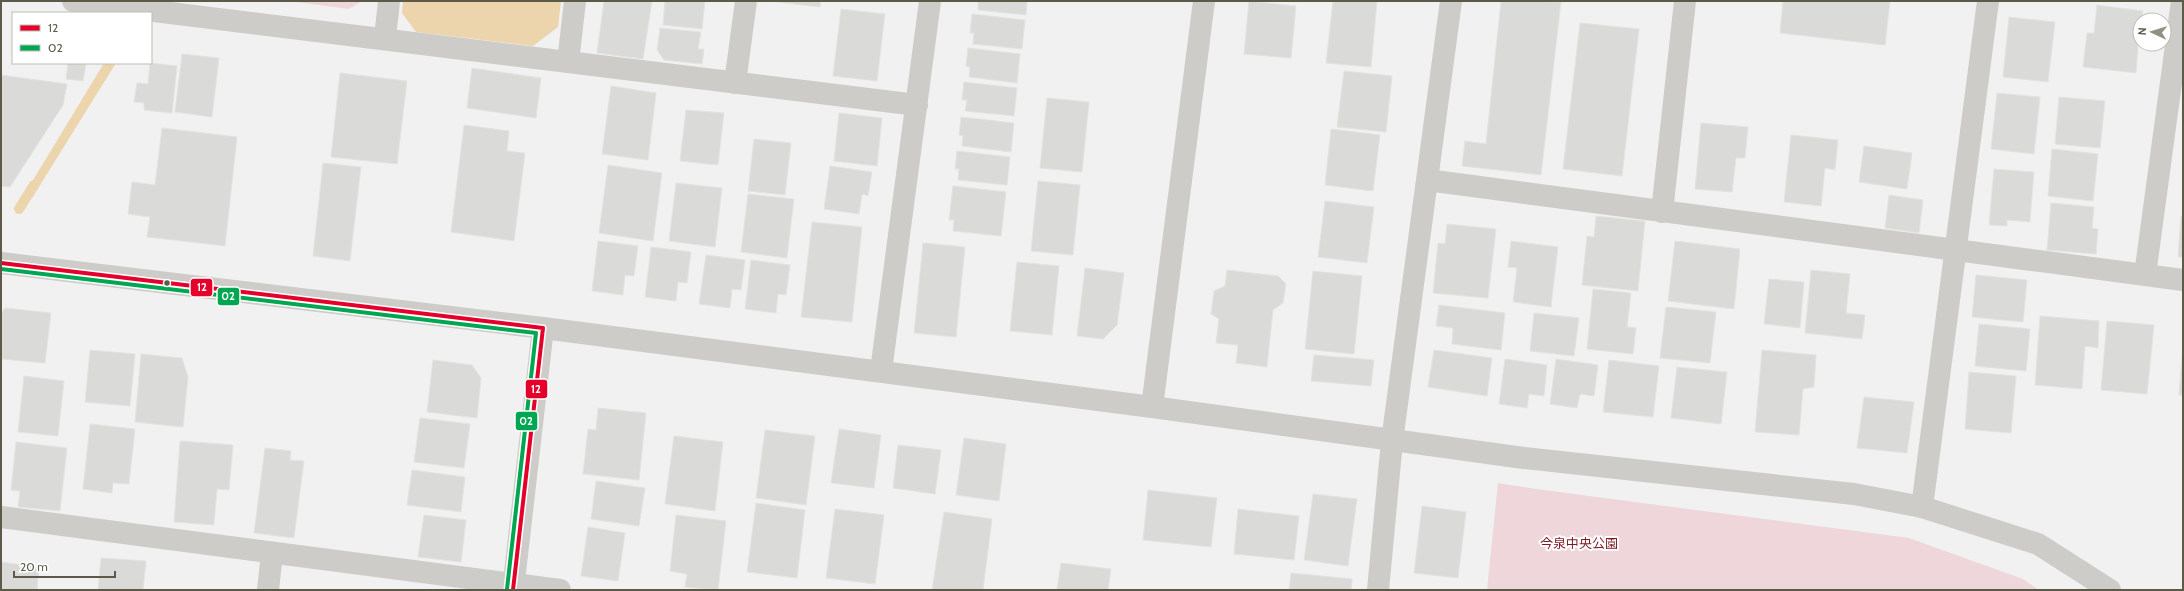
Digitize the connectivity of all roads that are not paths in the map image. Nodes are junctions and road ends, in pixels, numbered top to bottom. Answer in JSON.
{"nodes":[{"id":1,"x":73,"y":1,"type":"edge"},
{"id":2,"x":389,"y":1,"type":"edge"},
{"id":3,"x":575,"y":1,"type":"edge"},
{"id":4,"x":746,"y":1,"type":"edge"},
{"id":5,"x":930,"y":1,"type":"edge"},
{"id":6,"x":1204,"y":1,"type":"edge"},
{"id":7,"x":1451,"y":1,"type":"edge"},
{"id":8,"x":1685,"y":1,"type":"edge"},
{"id":9,"x":1988,"y":1,"type":"edge"},
{"id":10,"x":2182,"y":1,"type":"edge"},
{"id":11,"x":116,"y":4,"type":"edge"},
{"id":12,"x":385,"y":38,"type":"junction"},
{"id":13,"x":568,"y":62,"type":"junction"},
{"id":14,"x":735,"y":83,"type":"junction"},
{"id":15,"x":917,"y":105,"type":"junction"},
{"id":16,"x":1427,"y":180,"type":"junction"},
{"id":17,"x":1662,"y":212,"type":"junction"},
{"id":18,"x":1956,"y":250,"type":"junction"},
{"id":19,"x":1,"y":263,"type":"edge"},
{"id":20,"x":2145,"y":275,"type":"junction"},
{"id":21,"x":2183,"y":280,"type":"edge"},
{"id":22,"x":543,"y":328,"type":"junction"},
{"id":23,"x":881,"y":371,"type":"junction"},
{"id":24,"x":1152,"y":406,"type":"junction"},
{"id":25,"x":1392,"y":441,"type":"junction"},
{"id":26,"x":1922,"y":507,"type":"junction"},
{"id":27,"x":1,"y":517,"type":"edge"},
{"id":28,"x":272,"y":553,"type":"junction"},
{"id":29,"x":514,"y":587,"type":"edge"},
{"id":30,"x":268,"y":590,"type":"edge"},
{"id":31,"x":560,"y":590,"type":"edge"},
{"id":32,"x":1378,"y":590,"type":"edge"},
{"id":33,"x":2110,"y":590,"type":"edge"}],
"edges":[{"from":1,"to":11,"type":"street"},
{"from":2,"to":12,"type":"street"},
{"from":3,"to":13,"type":"street"},
{"from":4,"to":14,"type":"street"},
{"from":5,"to":15,"type":"street"},
{"from":6,"to":24,"type":"street"},
{"from":7,"to":16,"type":"street"},
{"from":8,"to":17,"type":"street"},
{"from":9,"to":18,"type":"street"},
{"from":10,"to":20,"type":"street"},
{"from":11,"to":12,"type":"street"},
{"from":12,"to":13,"type":"street"},
{"from":13,"to":14,"type":"street"},
{"from":14,"to":15,"type":"street"},
{"from":15,"to":23,"type":"street"},
{"from":16,"to":17,"type":"street"},
{"from":16,"to":25,"type":"street"},
{"from":17,"to":18,"type":"street"},
{"from":18,"to":20,"type":"street"},
{"from":18,"to":26,"type":"street"},
{"from":19,"to":22,"type":"street"},
{"from":20,"to":21,"type":"street"},
{"from":22,"to":23,"type":"street"},
{"from":22,"to":29,"type":"street"},
{"from":23,"to":24,"type":"street"},
{"from":24,"to":25,"type":"street"},
{"from":25,"to":26,"type":"street"},
{"from":25,"to":32,"type":"street"},
{"from":26,"to":33,"type":"street"},
{"from":27,"to":28,"type":"street"},
{"from":28,"to":29,"type":"street"},
{"from":28,"to":30,"type":"street"},
{"from":29,"to":31,"type":"street"}]}
